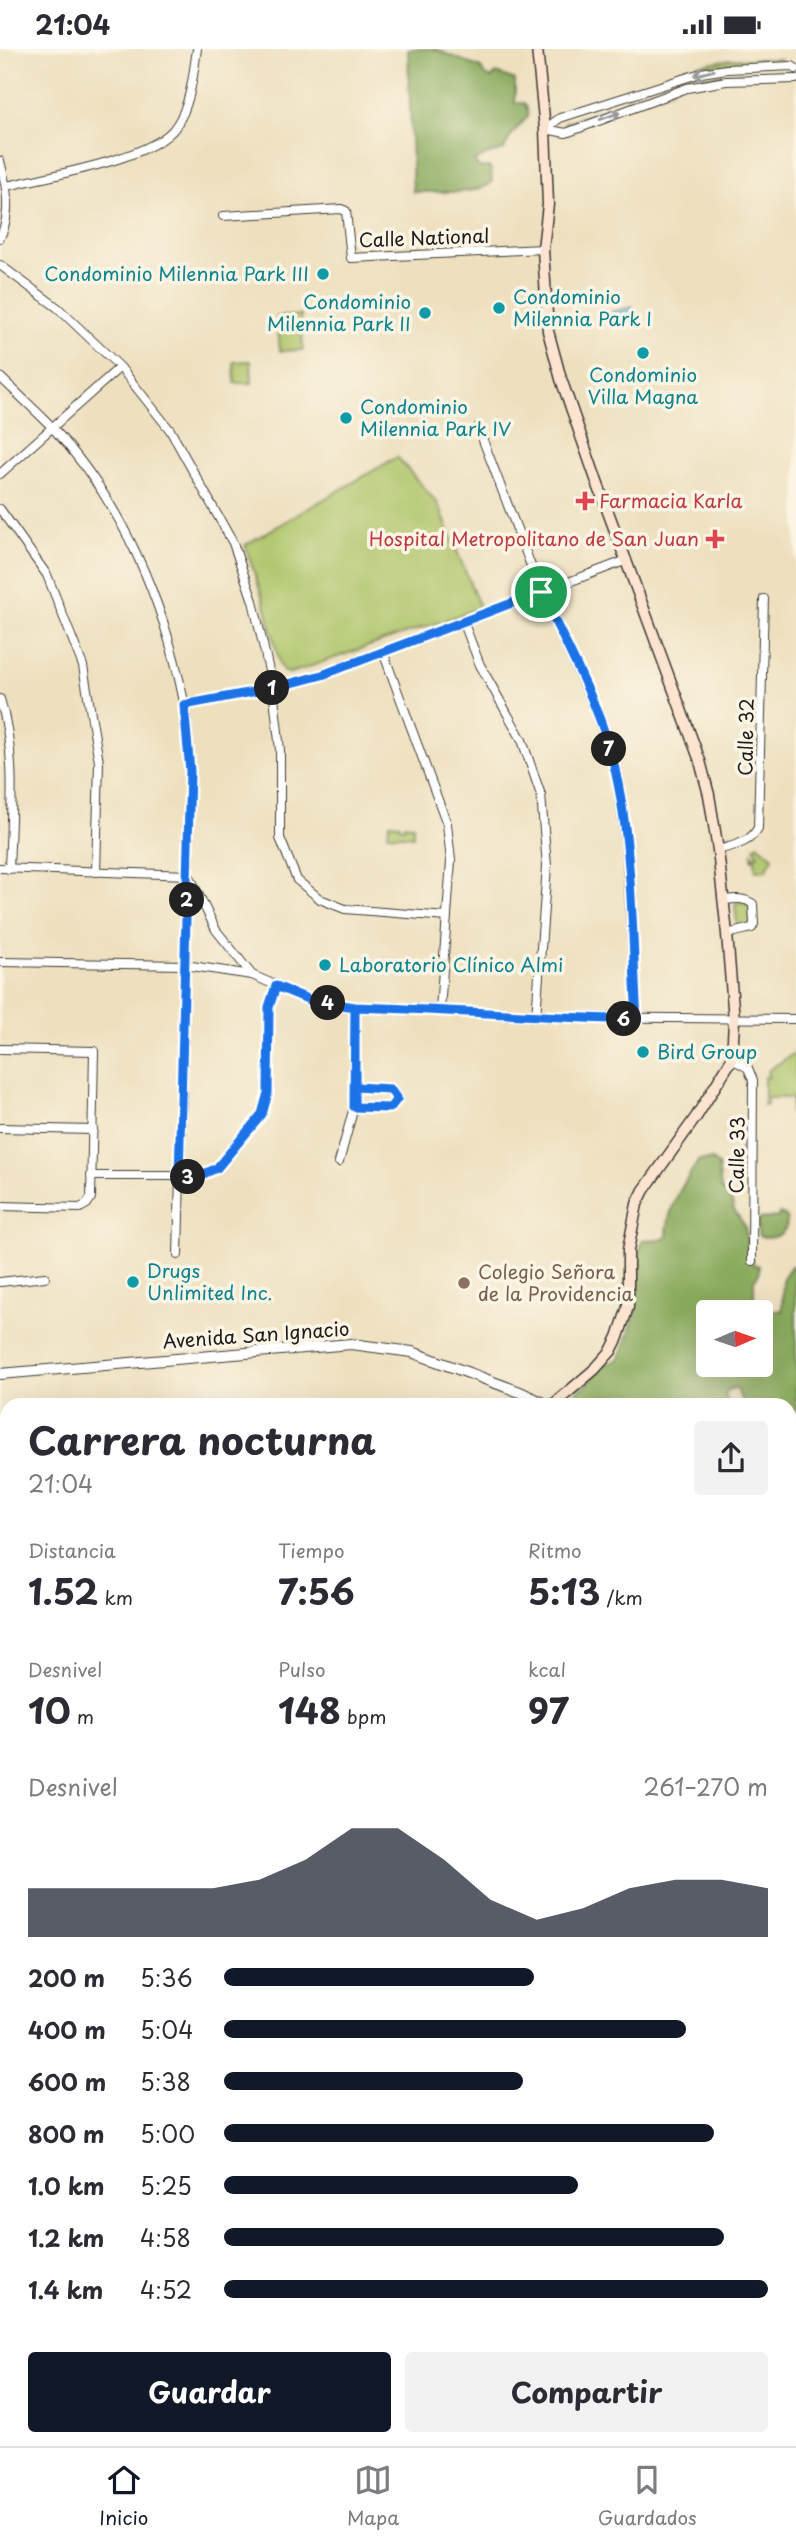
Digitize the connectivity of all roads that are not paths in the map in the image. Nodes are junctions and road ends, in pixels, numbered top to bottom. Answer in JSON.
{"nodes":[{"id":1,"x":197,"y":49,"type":"edge"},
{"id":2,"x":537,"y":49,"type":"edge"},
{"id":3,"x":796,"y":69,"type":"edge"},
{"id":4,"x":796,"y":79,"type":"edge"},
{"id":5,"x":545,"y":129,"type":"junction"},
{"id":6,"x":0,"y":161,"type":"edge"},
{"id":7,"x":7,"y":186,"type":"junction"},
{"id":8,"x":223,"y":216,"type":"dead end"},
{"id":9,"x":0,"y":238,"type":"edge"},
{"id":10,"x":543,"y":249,"type":"junction"},
{"id":11,"x":0,"y":265,"type":"edge"},
{"id":12,"x":120,"y":367,"type":"junction"},
{"id":13,"x":0,"y":377,"type":"edge"},
{"id":14,"x":52,"y":427,"type":"junction"},
{"id":15,"x":478,"y":427,"type":"dead end"},
{"id":16,"x":0,"y":474,"type":"edge"},
{"id":17,"x":0,"y":509,"type":"edge"},
{"id":18,"x":627,"y":560,"type":"junction"},
{"id":19,"x":541,"y":592,"type":"junction"},
{"id":20,"x":764,"y":599,"type":"dead end"},
{"id":21,"x":463,"y":621,"type":"junction"},
{"id":22,"x":383,"y":652,"type":"junction"},
{"id":23,"x":273,"y":688,"type":"junction"},
{"id":24,"x":0,"y":699,"type":"edge"},
{"id":25,"x":184,"y":705,"type":"junction"},
{"id":26,"x":718,"y":850,"type":"junction"},
{"id":27,"x":5,"y":869,"type":"edge"},
{"id":28,"x":96,"y":872,"type":"junction"},
{"id":29,"x":188,"y":875,"type":"junction"},
{"id":30,"x":723,"y":900,"type":"junction"},
{"id":31,"x":447,"y":917,"type":"junction"},
{"id":32,"x":727,"y":935,"type":"junction"},
{"id":33,"x":0,"y":962,"type":"edge"},
{"id":34,"x":185,"y":965,"type":"junction"},
{"id":35,"x":252,"y":975,"type":"junction"},
{"id":36,"x":276,"y":986,"type":"junction"},
{"id":37,"x":355,"y":1007,"type":"junction"},
{"id":38,"x":440,"y":1010,"type":"junction"},
{"id":39,"x":536,"y":1017,"type":"junction"},
{"id":40,"x":796,"y":1019,"type":"edge"},
{"id":41,"x":637,"y":1020,"type":"junction"},
{"id":42,"x":734,"y":1020,"type":"junction"},
{"id":43,"x":0,"y":1049,"type":"edge"},
{"id":44,"x":732,"y":1059,"type":"junction"},
{"id":45,"x":355,"y":1087,"type":"junction"},
{"id":46,"x":354,"y":1107,"type":"junction"},
{"id":47,"x":0,"y":1128,"type":"edge"},
{"id":48,"x":93,"y":1130,"type":"junction"},
{"id":49,"x":339,"y":1162,"type":"dead end"},
{"id":50,"x":92,"y":1176,"type":"junction"},
{"id":51,"x":179,"y":1177,"type":"junction"},
{"id":52,"x":0,"y":1206,"type":"edge"},
{"id":53,"x":178,"y":1255,"type":"dead end"},
{"id":54,"x":752,"y":1261,"type":"dead end"},
{"id":55,"x":45,"y":1277,"type":"dead end"},
{"id":56,"x":0,"y":1282,"type":"edge"},
{"id":57,"x":0,"y":1374,"type":"edge"},
{"id":58,"x":534,"y":1398,"type":"edge"},
{"id":59,"x":559,"y":1398,"type":"edge"}],
"edges":[{"from":1,"to":7,"type":"street"},
{"from":2,"to":5,"type":"main road"},
{"from":3,"to":5,"type":"street","one_way":true},
{"from":5,"to":4,"type":"street","one_way":true},
{"from":5,"to":10,"type":"main road"},
{"from":6,"to":7,"type":"street"},
{"from":7,"to":9,"type":"street"},
{"from":8,"to":10,"type":"street","name":"Calle National"},
{"from":10,"to":18,"type":"main road"},
{"from":11,"to":12,"type":"street"},
{"from":12,"to":14,"type":"street"},
{"from":12,"to":23,"type":"street"},
{"from":13,"to":14,"type":"street"},
{"from":14,"to":16,"type":"street"},
{"from":14,"to":25,"type":"street"},
{"from":15,"to":19,"type":"street"},
{"from":17,"to":28,"type":"street"},
{"from":18,"to":19,"type":"street"},
{"from":18,"to":26,"type":"main road"},
{"from":19,"to":21,"type":"street"},
{"from":19,"to":41,"type":"street"},
{"from":20,"to":26,"type":"street","name":"Calle 32"},
{"from":21,"to":22,"type":"street"},
{"from":21,"to":39,"type":"street"},
{"from":22,"to":23,"type":"street"},
{"from":22,"to":31,"type":"street"},
{"from":23,"to":25,"type":"street"},
{"from":23,"to":31,"type":"street"},
{"from":24,"to":27,"type":"street"},
{"from":25,"to":29,"type":"street"},
{"from":26,"to":30,"type":"main road"},
{"from":27,"to":28,"type":"street"},
{"from":28,"to":29,"type":"street"},
{"from":29,"to":34,"type":"street"},
{"from":29,"to":35,"type":"street"},
{"from":30,"to":32,"type":"main road"},
{"from":30,"to":32,"type":"street"},
{"from":31,"to":38,"type":"street"},
{"from":32,"to":42,"type":"main road"},
{"from":33,"to":34,"type":"street"},
{"from":34,"to":35,"type":"street"},
{"from":34,"to":51,"type":"street"},
{"from":35,"to":36,"type":"street"},
{"from":36,"to":37,"type":"street"},
{"from":36,"to":51,"type":"street"},
{"from":37,"to":38,"type":"street"},
{"from":37,"to":45,"type":"street"},
{"from":38,"to":39,"type":"street"},
{"from":39,"to":41,"type":"street"},
{"from":40,"to":42,"type":"street"},
{"from":41,"to":42,"type":"street"},
{"from":42,"to":44,"type":"main road"},
{"from":43,"to":48,"type":"street"},
{"from":44,"to":54,"type":"street","name":"Calle 33"},
{"from":44,"to":59,"type":"main road"},
{"from":45,"to":46,"type":"street"},
{"from":45,"to":46,"type":"street"},
{"from":46,"to":49,"type":"street"},
{"from":47,"to":48,"type":"street"},
{"from":48,"to":50,"type":"street"},
{"from":50,"to":51,"type":"street"},
{"from":50,"to":52,"type":"street"},
{"from":51,"to":53,"type":"street"},
{"from":55,"to":56,"type":"street"},
{"from":57,"to":58,"type":"street","name":"Avenida San Ignacio"}]}
